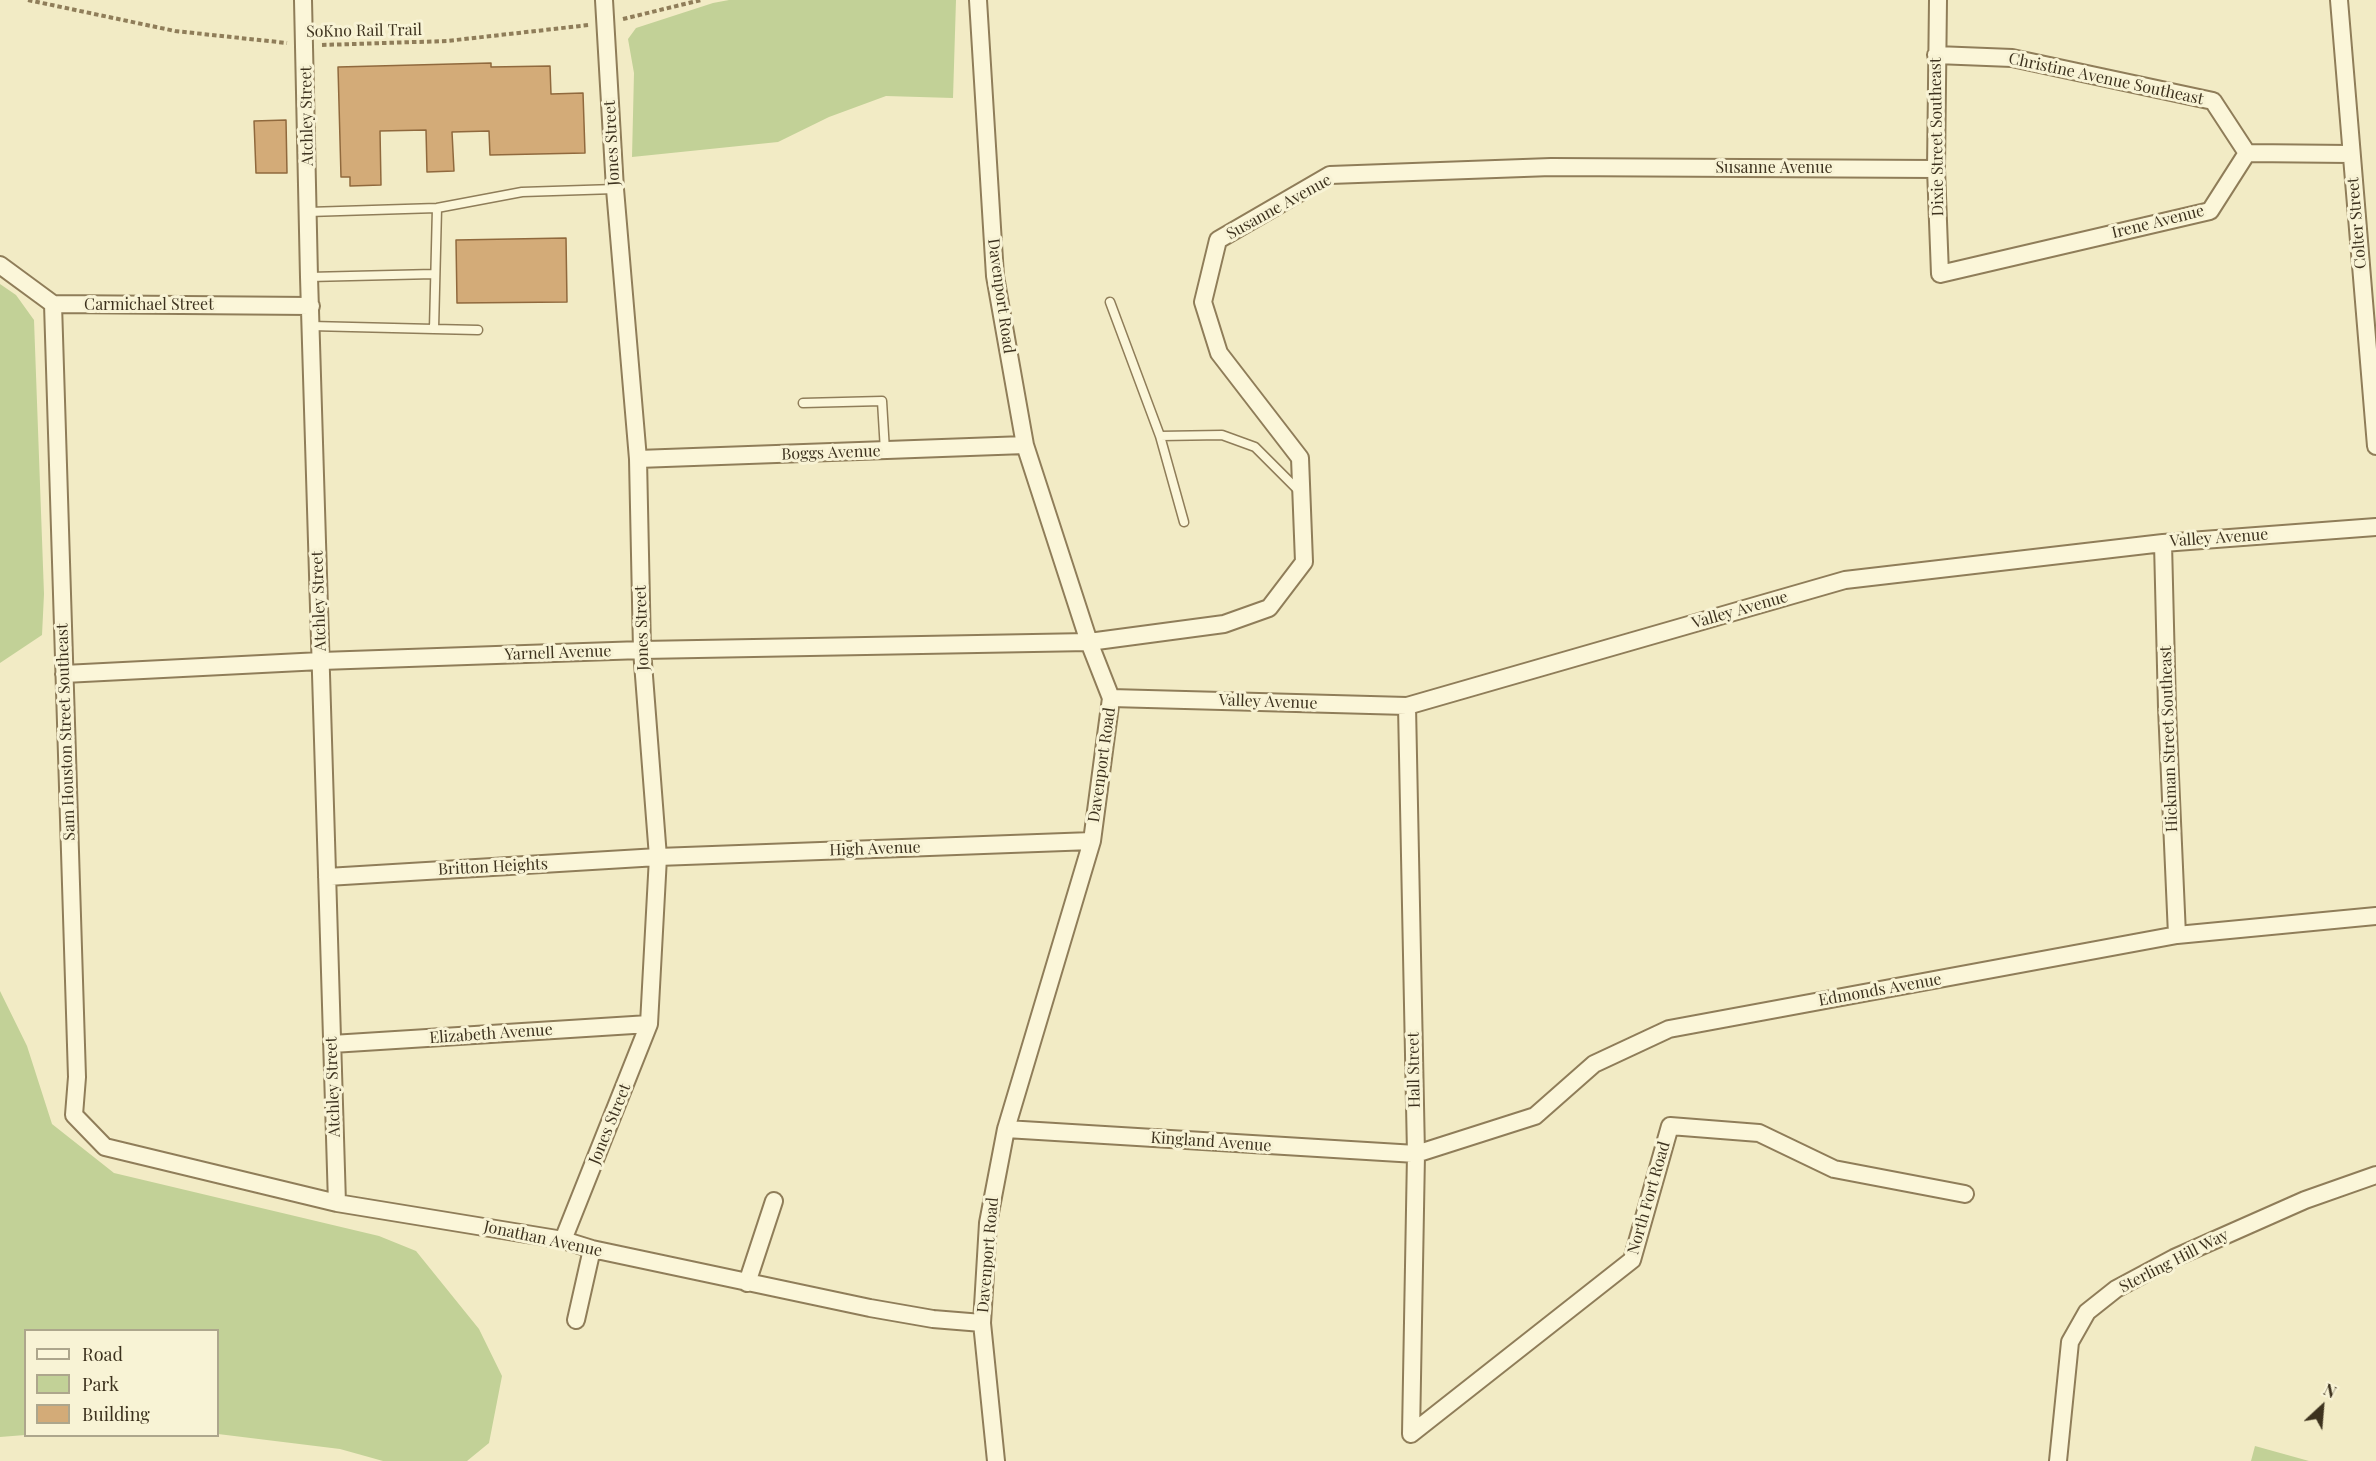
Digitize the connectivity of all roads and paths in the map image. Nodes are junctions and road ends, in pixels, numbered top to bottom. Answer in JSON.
{"nodes":[{"id":1,"x":28,"y":0,"type":"edge"},
{"id":2,"x":303,"y":0,"type":"edge"},
{"id":3,"x":604,"y":0,"type":"edge"},
{"id":4,"x":701,"y":0,"type":"edge"},
{"id":5,"x":978,"y":0,"type":"edge"},
{"id":6,"x":1938,"y":0,"type":"edge"},
{"id":7,"x":2339,"y":0,"type":"edge"},
{"id":8,"x":605,"y":23,"type":"junction"},
{"id":9,"x":305,"y":46,"type":"junction"},
{"id":10,"x":1936,"y":55,"type":"junction"},
{"id":11,"x":2247,"y":153,"type":"junction"},
{"id":12,"x":2350,"y":154,"type":"junction"},
{"id":13,"x":1936,"y":169,"type":"junction"},
{"id":14,"x":615,"y":189,"type":"junction"},
{"id":15,"x":436,"y":208,"type":"junction"},
{"id":16,"x":308,"y":212,"type":"junction"},
{"id":17,"x":0,"y":265,"type":"edge"},
{"id":18,"x":434,"y":274,"type":"junction"},
{"id":19,"x":1940,"y":274,"type":"joint"},
{"id":20,"x":309,"y":277,"type":"junction"},
{"id":21,"x":1110,"y":302,"type":"dead end"},
{"id":22,"x":53,"y":304,"type":"junction"},
{"id":23,"x":311,"y":306,"type":"junction"},
{"id":24,"x":311,"y":326,"type":"junction"},
{"id":25,"x":434,"y":329,"type":"junction"},
{"id":26,"x":478,"y":330,"type":"dead end"},
{"id":27,"x":803,"y":404,"type":"dead end"},
{"id":28,"x":1160,"y":436,"type":"junction"},
{"id":29,"x":1025,"y":445,"type":"junction"},
{"id":30,"x":2376,"y":446,"type":"edge"},
{"id":31,"x":885,"y":452,"type":"junction"},
{"id":32,"x":638,"y":459,"type":"junction"},
{"id":33,"x":1301,"y":494,"type":"junction"},
{"id":34,"x":1184,"y":522,"type":"dead end"},
{"id":35,"x":2376,"y":527,"type":"edge"},
{"id":36,"x":2163,"y":543,"type":"junction"},
{"id":37,"x":1089,"y":642,"type":"junction"},
{"id":38,"x":642,"y":650,"type":"junction"},
{"id":39,"x":321,"y":661,"type":"junction"},
{"id":40,"x":64,"y":674,"type":"junction"},
{"id":41,"x":1111,"y":698,"type":"junction"},
{"id":42,"x":1407,"y":706,"type":"junction"},
{"id":43,"x":1092,"y":841,"type":"junction"},
{"id":44,"x":658,"y":857,"type":"junction"},
{"id":45,"x":327,"y":877,"type":"junction"},
{"id":46,"x":2376,"y":916,"type":"edge"},
{"id":47,"x":2177,"y":935,"type":"junction"},
{"id":48,"x":649,"y":1024,"type":"junction"},
{"id":49,"x":332,"y":1044,"type":"junction"},
{"id":50,"x":1006,"y":1129,"type":"junction"},
{"id":51,"x":105,"y":1147,"type":"joint"},
{"id":52,"x":1416,"y":1154,"type":"junction"},
{"id":53,"x":2376,"y":1175,"type":"edge"},
{"id":54,"x":1965,"y":1194,"type":"dead end"},
{"id":55,"x":774,"y":1201,"type":"dead end"},
{"id":56,"x":337,"y":1203,"type":"junction"},
{"id":57,"x":563,"y":1240,"type":"junction"},
{"id":58,"x":592,"y":1249,"type":"junction"},
{"id":59,"x":747,"y":1283,"type":"junction"},
{"id":60,"x":576,"y":1320,"type":"dead end"},
{"id":61,"x":982,"y":1323,"type":"junction"},
{"id":62,"x":1411,"y":1434,"type":"joint"},
{"id":63,"x":996,"y":1461,"type":"edge"},
{"id":64,"x":2058,"y":1461,"type":"edge"}],
"edges":[{"from":1,"to":9,"type":"path","name":"SoKno Rail Trail"},
{"from":2,"to":9,"type":"street","name":"Atchley Street"},
{"from":3,"to":8,"type":"street","name":"Jones Street"},
{"from":4,"to":8,"type":"path","name":"SoKno Rail Trail"},
{"from":5,"to":29,"type":"street","name":"Davenport Road"},
{"from":6,"to":10,"type":"street","name":"Dixie Street Southeast"},
{"from":7,"to":12,"type":"street","name":"Colter Street"},
{"from":8,"to":9,"type":"path","name":"SoKno Rail Trail"},
{"from":8,"to":14,"type":"street","name":"Jones Street"},
{"from":9,"to":16,"type":"street","name":"Atchley Street"},
{"from":10,"to":11,"type":"street","name":"Christine Avenue Southeast"},
{"from":10,"to":13,"type":"street","name":"Dixie Street Southeast"},
{"from":11,"to":12,"type":"street"},
{"from":11,"to":19,"type":"street","name":"Irene Avenue"},
{"from":12,"to":30,"type":"street","name":"Colter Street"},
{"from":13,"to":19,"type":"street","name":"Dixie Street Southeast"},
{"from":13,"to":33,"type":"street","name":"Susanne Avenue"},
{"from":14,"to":15,"type":"lane"},
{"from":14,"to":32,"type":"street","name":"Jones Street"},
{"from":15,"to":16,"type":"lane"},
{"from":15,"to":18,"type":"lane"},
{"from":16,"to":20,"type":"street","name":"Atchley Street"},
{"from":17,"to":22,"type":"street"},
{"from":18,"to":20,"type":"lane"},
{"from":18,"to":25,"type":"lane"},
{"from":20,"to":23,"type":"street","name":"Atchley Street"},
{"from":21,"to":28,"type":"lane"},
{"from":22,"to":23,"type":"street","name":"Carmichael Street"},
{"from":22,"to":40,"type":"street","name":"Sam Houston Street Southeast"},
{"from":23,"to":24,"type":"street","name":"Atchley Street"},
{"from":24,"to":25,"type":"lane"},
{"from":24,"to":39,"type":"street","name":"Atchley Street"},
{"from":25,"to":26,"type":"lane"},
{"from":27,"to":31,"type":"lane"},
{"from":28,"to":33,"type":"lane"},
{"from":28,"to":34,"type":"lane"},
{"from":29,"to":31,"type":"street","name":"Boggs Avenue"},
{"from":29,"to":37,"type":"street","name":"Davenport Road"},
{"from":31,"to":32,"type":"street","name":"Boggs Avenue"},
{"from":32,"to":38,"type":"street","name":"Jones Street"},
{"from":33,"to":37,"type":"street","name":"Susanne Avenue"},
{"from":35,"to":36,"type":"street","name":"Valley Avenue"},
{"from":36,"to":42,"type":"street","name":"Valley Avenue"},
{"from":36,"to":47,"type":"street","name":"Hickman Street Southeast"},
{"from":37,"to":38,"type":"street","name":"Yarnell Avenue"},
{"from":37,"to":41,"type":"street","name":"Davenport Road"},
{"from":38,"to":39,"type":"street","name":"Yarnell Avenue"},
{"from":38,"to":44,"type":"street","name":"Jones Street"},
{"from":39,"to":40,"type":"street","name":"Yarnell Avenue"},
{"from":39,"to":45,"type":"street","name":"Atchley Street"},
{"from":40,"to":51,"type":"street","name":"Sam Houston Street Southeast"},
{"from":41,"to":42,"type":"street","name":"Valley Avenue"},
{"from":41,"to":43,"type":"street","name":"Davenport Road"},
{"from":42,"to":52,"type":"street","name":"Hall Street"},
{"from":43,"to":44,"type":"street","name":"High Avenue"},
{"from":43,"to":50,"type":"street","name":"Davenport Road"},
{"from":44,"to":45,"type":"street","name":"Britton Heights"},
{"from":44,"to":48,"type":"street","name":"Jones Street"},
{"from":45,"to":49,"type":"street","name":"Atchley Street"},
{"from":46,"to":47,"type":"street","name":"Edmonds Avenue"},
{"from":47,"to":52,"type":"street","name":"Edmonds Avenue"},
{"from":48,"to":49,"type":"street","name":"Elizabeth Avenue"},
{"from":48,"to":57,"type":"street","name":"Jones Street"},
{"from":49,"to":56,"type":"street","name":"Atchley Street"},
{"from":50,"to":52,"type":"street","name":"Kingland Avenue"},
{"from":50,"to":61,"type":"street","name":"Davenport Road"},
{"from":51,"to":56,"type":"street","name":"Jonathan Avenue"},
{"from":52,"to":62,"type":"street","name":"Hall Street"},
{"from":53,"to":64,"type":"street","name":"Sterling Hill Way"},
{"from":54,"to":62,"type":"street","name":"North Fort Road"},
{"from":55,"to":59,"type":"street"},
{"from":56,"to":57,"type":"street","name":"Jonathan Avenue"},
{"from":57,"to":58,"type":"street","name":"Jonathan Avenue"},
{"from":58,"to":59,"type":"street","name":"Jonathan Avenue"},
{"from":58,"to":60,"type":"street"},
{"from":59,"to":61,"type":"street","name":"Jonathan Avenue"},
{"from":61,"to":63,"type":"street","name":"Davenport Road"}]}
